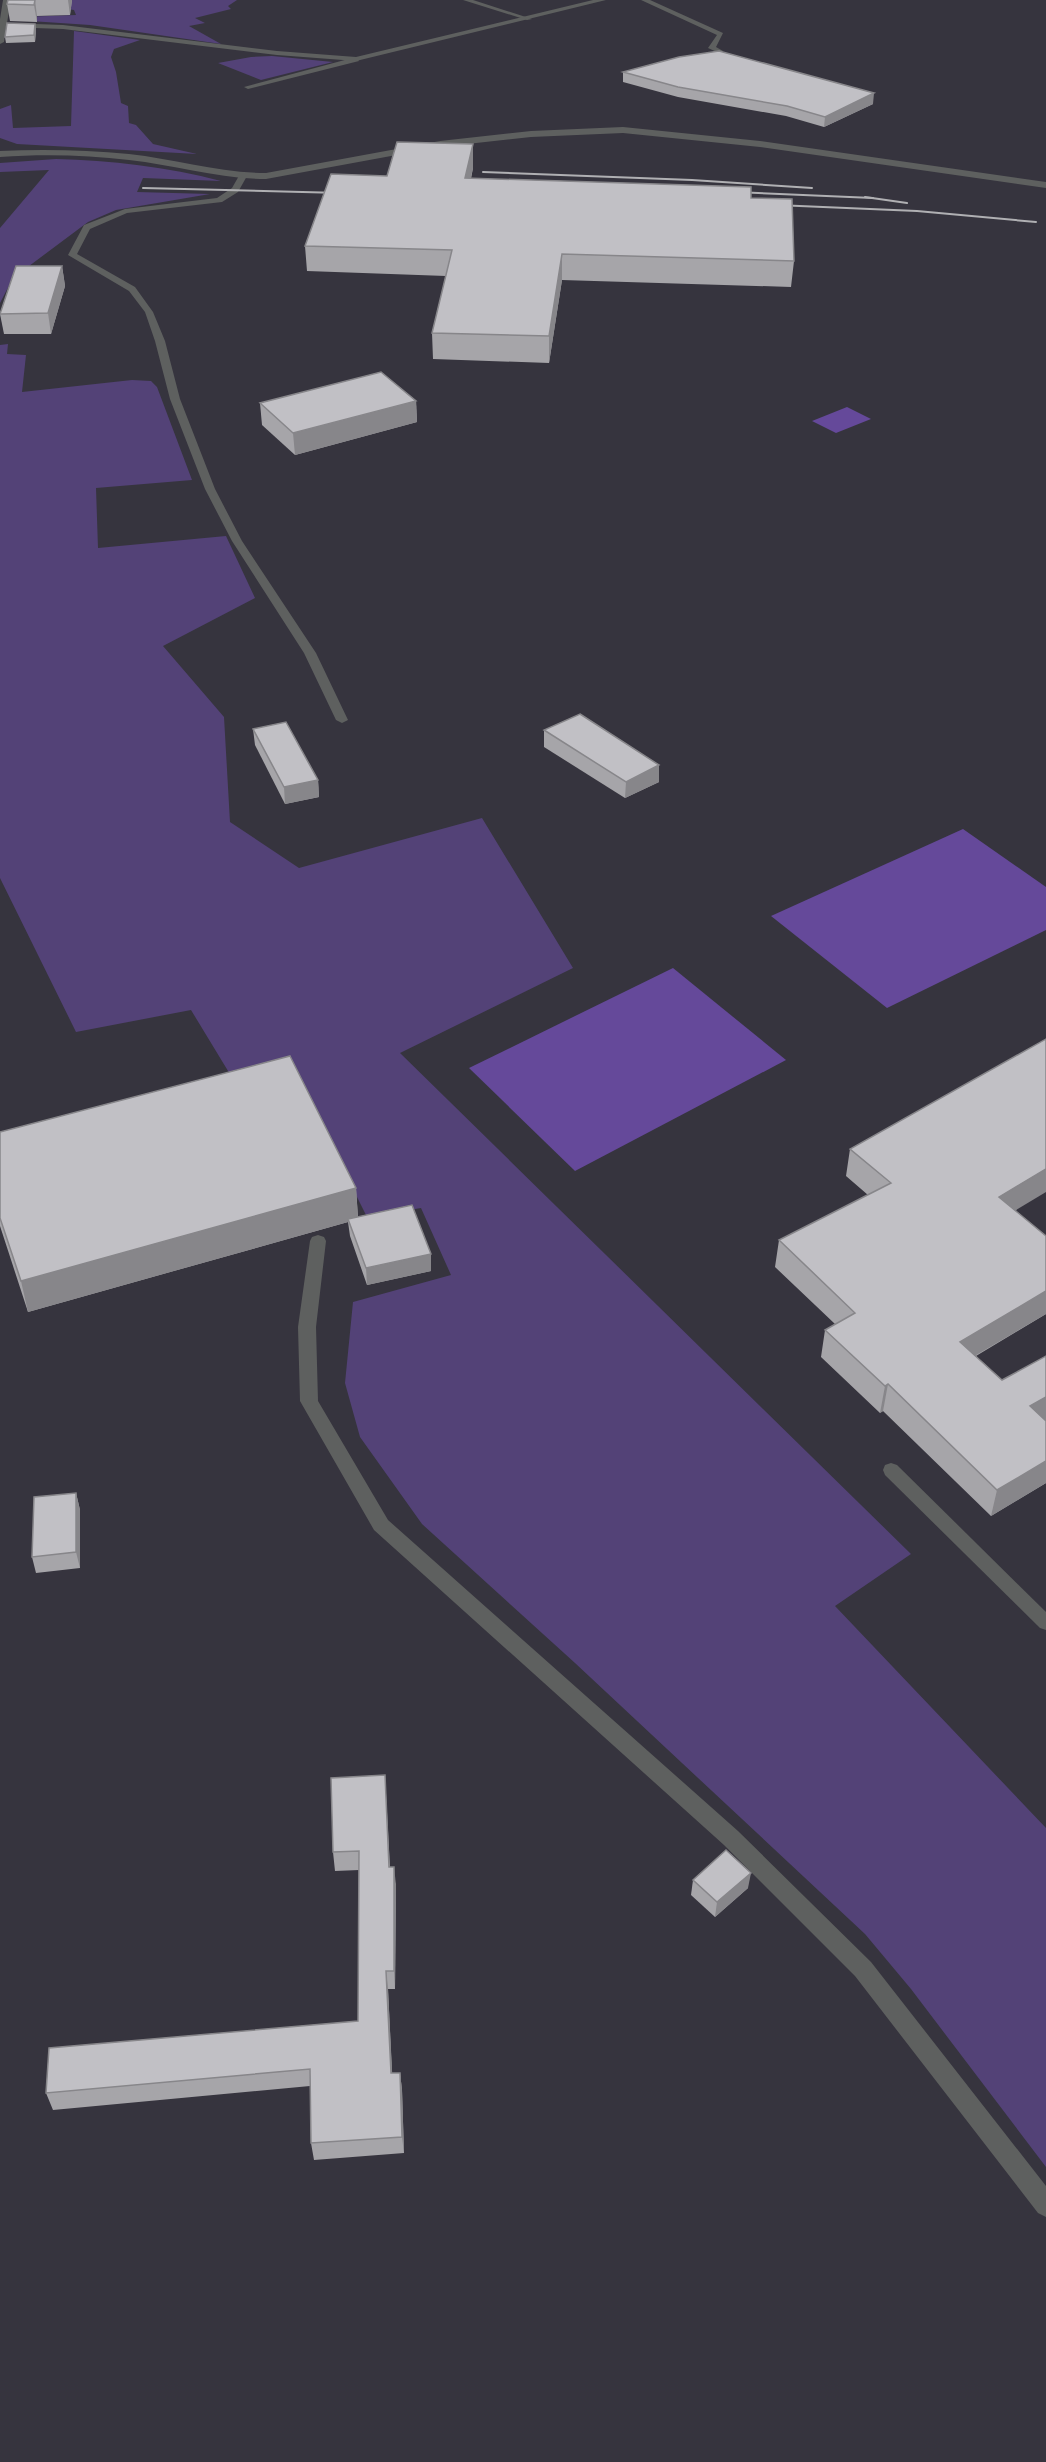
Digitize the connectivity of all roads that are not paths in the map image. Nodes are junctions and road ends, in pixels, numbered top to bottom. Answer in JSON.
{"nodes":[{"id":1,"x":7,"y":0,"type":"edge"},
{"id":2,"x":466,"y":0,"type":"edge"},
{"id":3,"x":602,"y":0,"type":"edge"},
{"id":4,"x":644,"y":0,"type":"edge"},
{"id":5,"x":529,"y":19,"type":"junction"},
{"id":6,"x":3,"y":25,"type":"junction"},
{"id":7,"x":0,"y":42,"type":"edge"},
{"id":8,"x":719,"y":51,"type":"edge"},
{"id":9,"x":356,"y":59,"type":"junction"},
{"id":10,"x":248,"y":87,"type":"dead end"},
{"id":11,"x":0,"y":154,"type":"edge"},
{"id":12,"x":243,"y":176,"type":"junction"},
{"id":13,"x":1046,"y":185,"type":"edge"},
{"id":14,"x":342,"y":720,"type":"dead end"},
{"id":15,"x":318,"y":1241,"type":"dead end"},
{"id":16,"x":891,"y":1470,"type":"dead end"},
{"id":17,"x":1046,"y":1623,"type":"edge"},
{"id":18,"x":1046,"y":2205,"type":"edge"}],
"edges":[{"from":1,"to":6,"type":"street"},
{"from":2,"to":5,"type":"lane"},
{"from":3,"to":5,"type":"street"},
{"from":4,"to":8,"type":"lane"},
{"from":5,"to":9,"type":"street"},
{"from":6,"to":7,"type":"street"},
{"from":6,"to":9,"type":"street"},
{"from":9,"to":10,"type":"lane"},
{"from":11,"to":12,"type":"street"},
{"from":12,"to":13,"type":"street"},
{"from":12,"to":14,"type":"lane"},
{"from":15,"to":18,"type":"street"},
{"from":16,"to":17,"type":"lane"}]}
